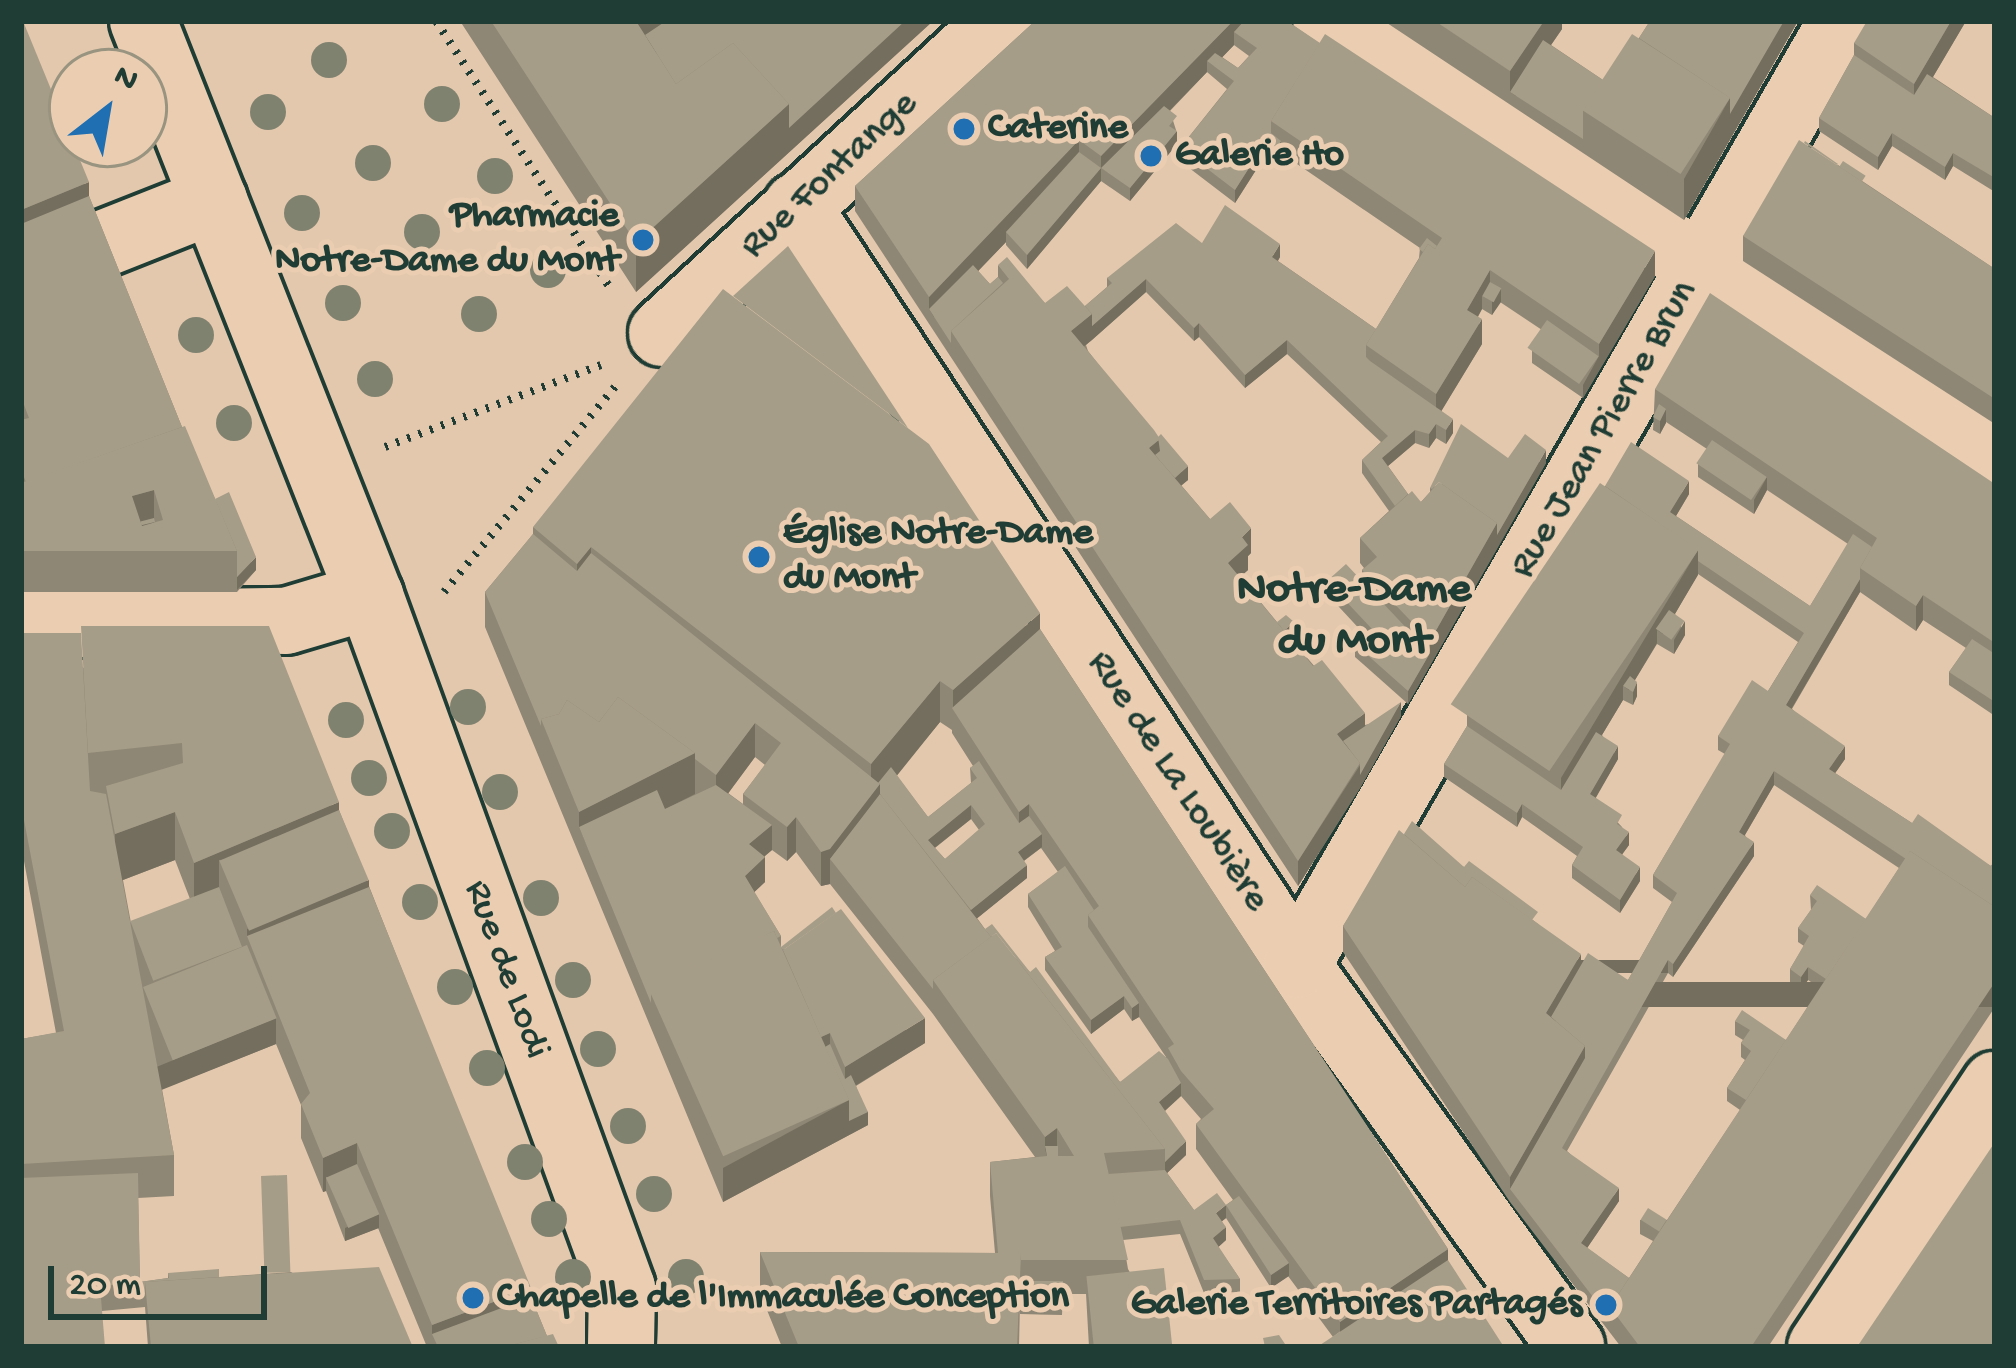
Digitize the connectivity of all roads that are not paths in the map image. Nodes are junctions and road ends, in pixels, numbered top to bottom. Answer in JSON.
{"nodes":[{"id":1,"x":143,"y":21,"type":"edge"},
{"id":2,"x":1000,"y":21,"type":"edge"},
{"id":3,"x":1325,"y":21,"type":"edge"},
{"id":4,"x":1842,"y":21,"type":"edge"},
{"id":5,"x":214,"y":200,"type":"junction"},
{"id":6,"x":797,"y":206,"type":"junction"},
{"id":7,"x":95,"y":247,"type":"edge"},
{"id":8,"x":1701,"y":265,"type":"junction"},
{"id":9,"x":655,"y":339,"type":"road end"},
{"id":10,"x":1995,"y":458,"type":"edge"},
{"id":11,"x":370,"y":596,"type":"junction"},
{"id":12,"x":21,"y":625,"type":"edge"},
{"id":13,"x":1297,"y":965,"type":"junction"},
{"id":14,"x":1995,"y":1085,"type":"edge"},
{"id":15,"x":621,"y":1347,"type":"edge"},
{"id":16,"x":1571,"y":1347,"type":"edge"},
{"id":17,"x":1821,"y":1347,"type":"edge"}],
"edges":[{"from":1,"to":5,"type":"street","name":"Rue de Lodi"},
{"from":2,"to":6,"type":"street","name":"Rue Fontange"},
{"from":3,"to":8,"type":"street"},
{"from":4,"to":8,"type":"street","name":"Rue Jean Pierre Brun"},
{"from":5,"to":7,"type":"street"},
{"from":5,"to":11,"type":"street","name":"Rue de Lodi"},
{"from":6,"to":9,"type":"street","name":"Rue Fontange"},
{"from":6,"to":13,"type":"street","name":"Rue de La Loubière"},
{"from":8,"to":10,"type":"street"},
{"from":8,"to":13,"type":"street","name":"Rue Jean Pierre Brun"},
{"from":11,"to":12,"type":"street"},
{"from":11,"to":15,"type":"street","name":"Rue de Lodi"},
{"from":13,"to":16,"type":"street","name":"Rue de La Loubière"},
{"from":14,"to":17,"type":"street"}]}
